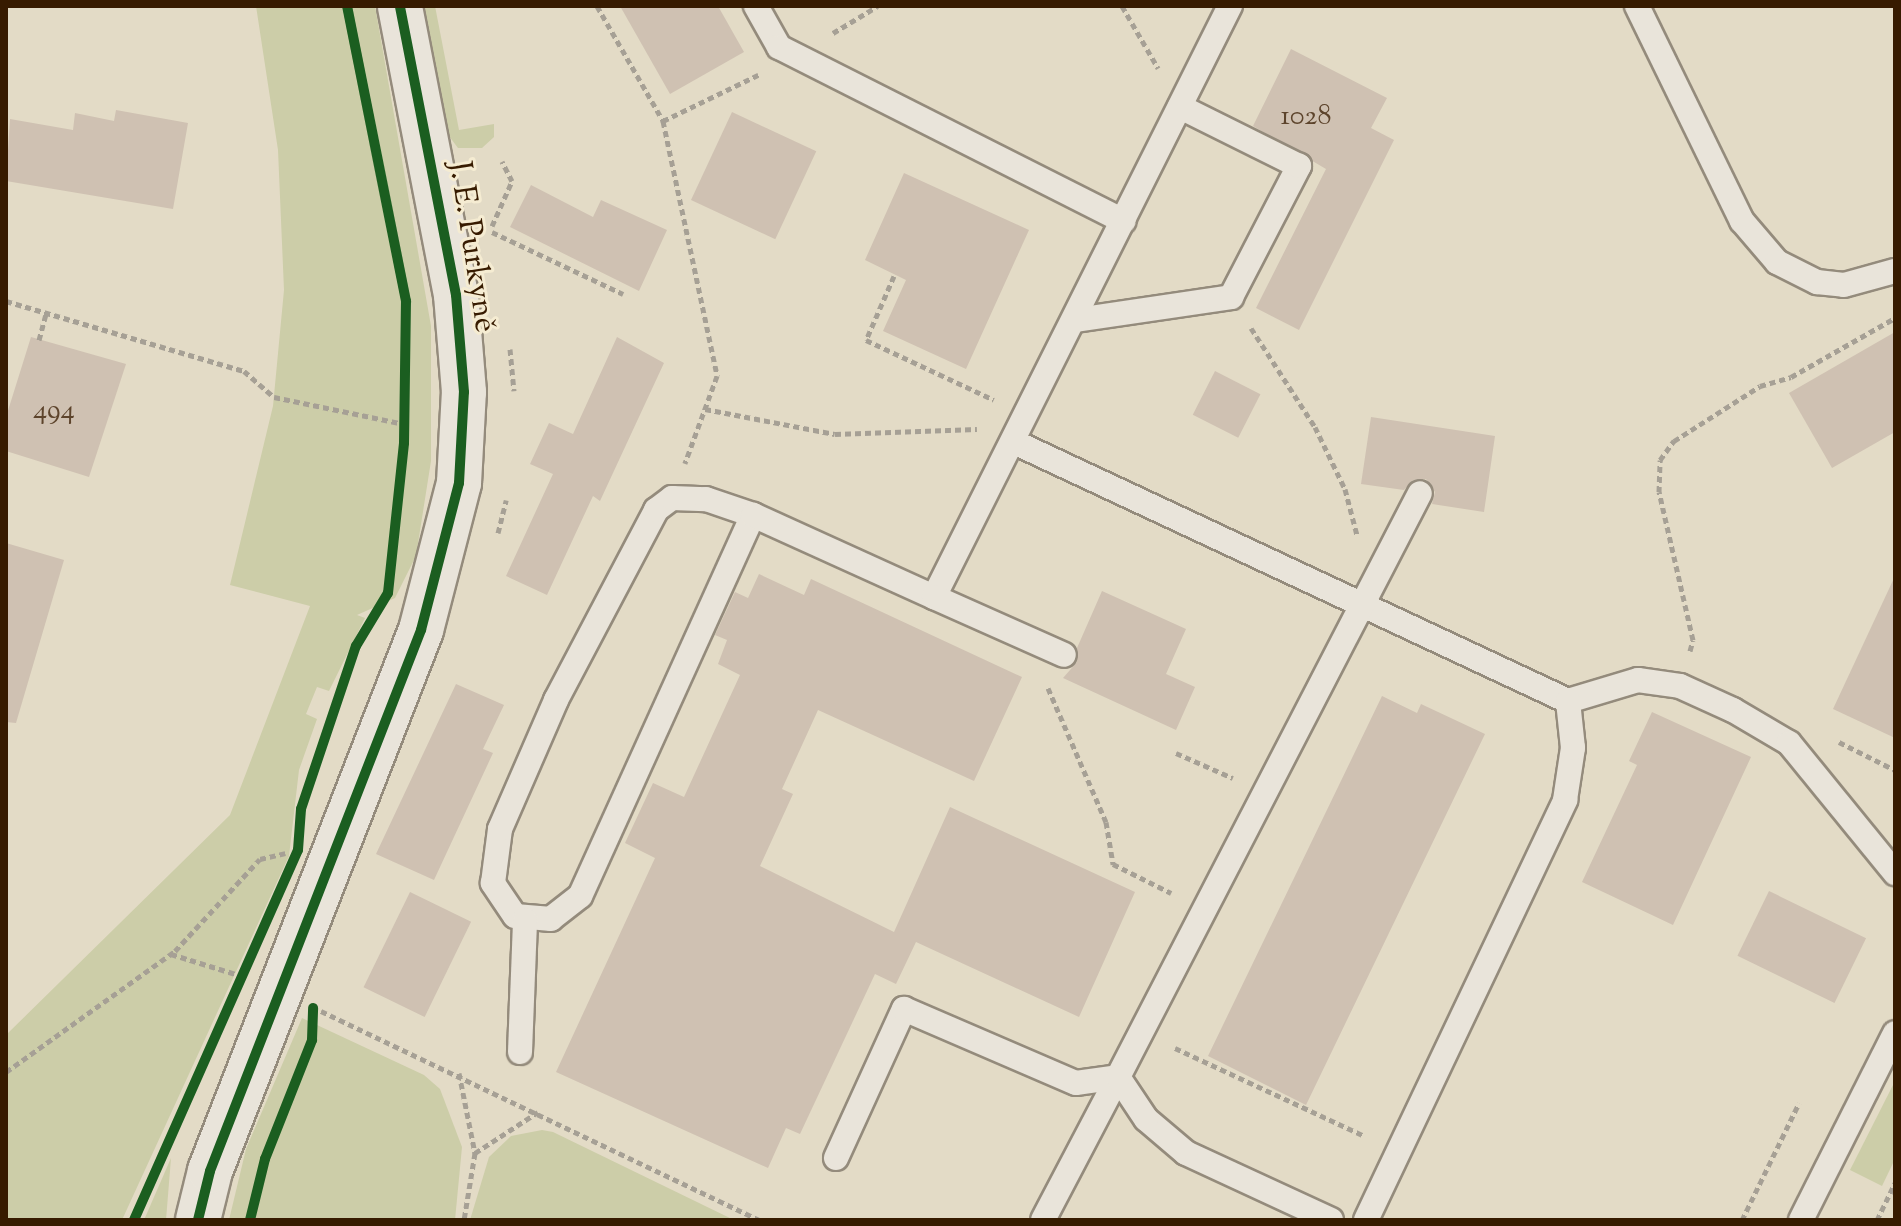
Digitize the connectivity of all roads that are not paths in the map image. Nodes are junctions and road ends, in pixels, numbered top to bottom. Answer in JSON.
{"nodes":[{"id":1,"x":400,"y":6,"type":"edge"},
{"id":2,"x":756,"y":6,"type":"edge"},
{"id":3,"x":1230,"y":6,"type":"edge"},
{"id":4,"x":1637,"y":6,"type":"edge"},
{"id":5,"x":1180,"y":107,"type":"junction"},
{"id":6,"x":1124,"y":221,"type":"junction"},
{"id":7,"x":1895,"y":271,"type":"edge"},
{"id":8,"x":1076,"y":320,"type":"junction"},
{"id":9,"x":1022,"y":428,"type":"junction"},
{"id":10,"x":1420,"y":493,"type":"dead end"},
{"id":11,"x":753,"y":515,"type":"junction"},
{"id":12,"x":934,"y":597,"type":"junction"},
{"id":13,"x":1352,"y":605,"type":"junction"},
{"id":14,"x":1064,"y":655,"type":"dead end"},
{"id":15,"x":1568,"y":701,"type":"junction"},
{"id":16,"x":1895,"y":873,"type":"edge"},
{"id":17,"x":525,"y":920,"type":"junction"},
{"id":18,"x":1895,"y":1033,"type":"edge"},
{"id":19,"x":520,"y":1052,"type":"dead end"},
{"id":20,"x":1118,"y":1077,"type":"junction"},
{"id":21,"x":836,"y":1158,"type":"dead end"},
{"id":22,"x":198,"y":1220,"type":"edge"},
{"id":23,"x":1043,"y":1220,"type":"edge"},
{"id":24,"x":1331,"y":1220,"type":"edge"},
{"id":25,"x":1366,"y":1220,"type":"edge"},
{"id":26,"x":1801,"y":1220,"type":"edge"}],
"edges":[{"from":1,"to":22,"type":"street","name":"J. E. Purkyně"},
{"from":2,"to":6,"type":"lane"},
{"from":3,"to":5,"type":"lane"},
{"from":4,"to":7,"type":"lane"},
{"from":5,"to":6,"type":"lane"},
{"from":5,"to":8,"type":"lane"},
{"from":6,"to":8,"type":"lane"},
{"from":8,"to":9,"type":"lane"},
{"from":9,"to":12,"type":"lane"},
{"from":9,"to":13,"type":"lane"},
{"from":10,"to":13,"type":"lane"},
{"from":11,"to":12,"type":"lane"},
{"from":11,"to":17,"type":"lane"},
{"from":11,"to":17,"type":"lane"},
{"from":12,"to":14,"type":"lane"},
{"from":13,"to":15,"type":"lane"},
{"from":13,"to":20,"type":"lane"},
{"from":15,"to":16,"type":"lane"},
{"from":15,"to":25,"type":"lane"},
{"from":17,"to":19,"type":"lane"},
{"from":18,"to":26,"type":"lane"},
{"from":20,"to":21,"type":"lane"},
{"from":20,"to":23,"type":"lane"},
{"from":20,"to":24,"type":"lane"}]}
